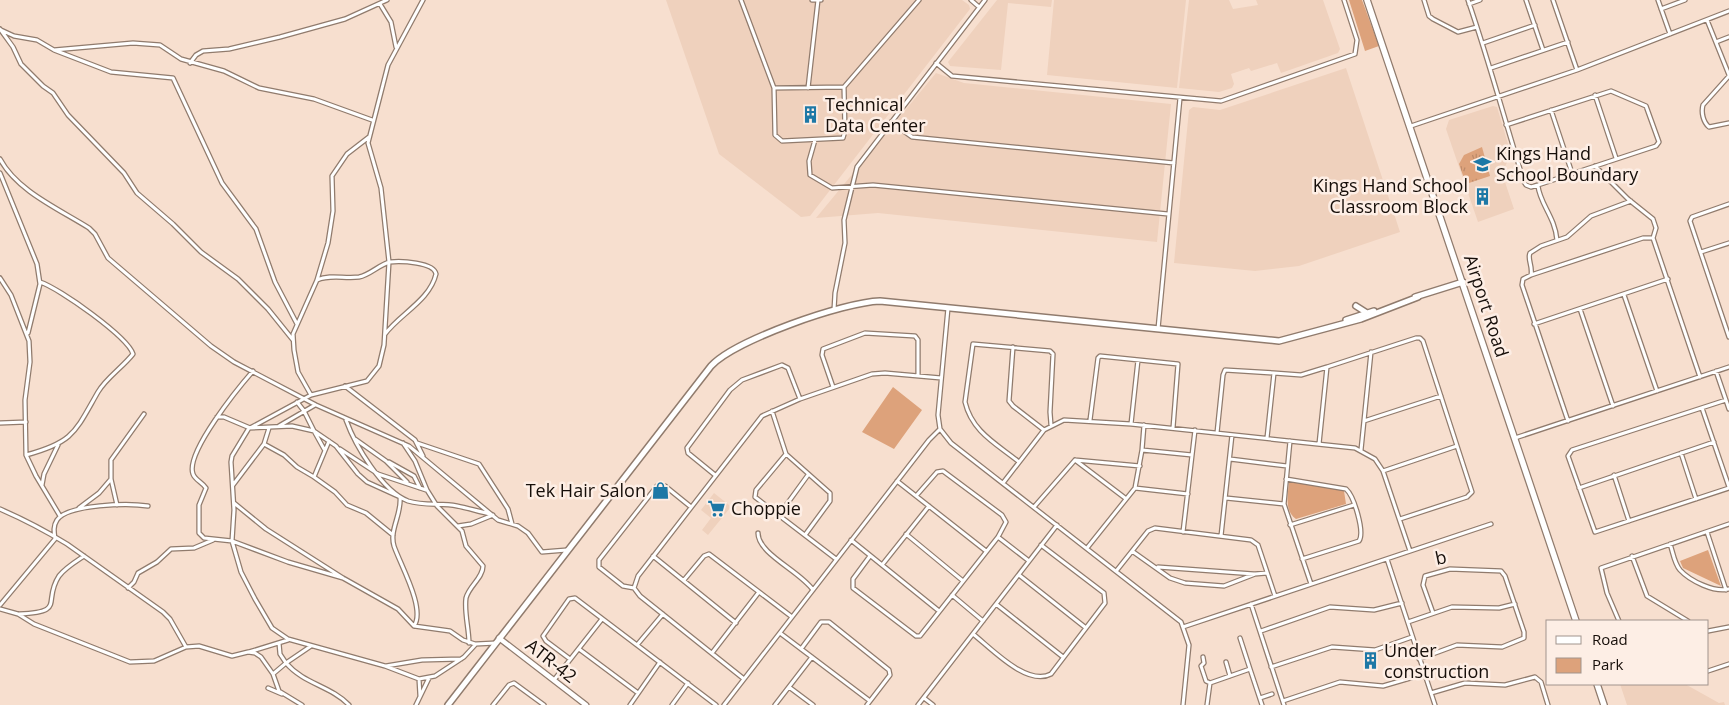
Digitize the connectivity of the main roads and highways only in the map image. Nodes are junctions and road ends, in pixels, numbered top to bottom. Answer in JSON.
{"nodes":[{"id":1,"x":1368,"y":0,"type":"edge"},
{"id":2,"x":1463,"y":282,"type":"junction"},
{"id":3,"x":1418,"y":297,"type":"junction"},
{"id":4,"x":1367,"y":313,"type":"junction"},
{"id":5,"x":1353,"y":318,"type":"junction"},
{"id":6,"x":1330,"y":327,"type":"junction"},
{"id":7,"x":1576,"y":620,"type":"edge"},
{"id":8,"x":1597,"y":685,"type":"edge"},
{"id":9,"x":448,"y":705,"type":"edge"},
{"id":10,"x":1604,"y":705,"type":"edge"}],
"edges":[{"from":1,"to":2,"type":"main road","name":"Airport Road"},
{"from":2,"to":3,"type":"main road"},
{"from":2,"to":7,"type":"main road","name":"Airport Road"},
{"from":3,"to":4,"type":"main road"},
{"from":3,"to":6,"type":"main road"},
{"from":4,"to":5,"type":"main road"},
{"from":4,"to":5,"type":"main road"},
{"from":5,"to":6,"type":"main road"},
{"from":6,"to":9,"type":"main road"},
{"from":8,"to":10,"type":"main road"}]}
